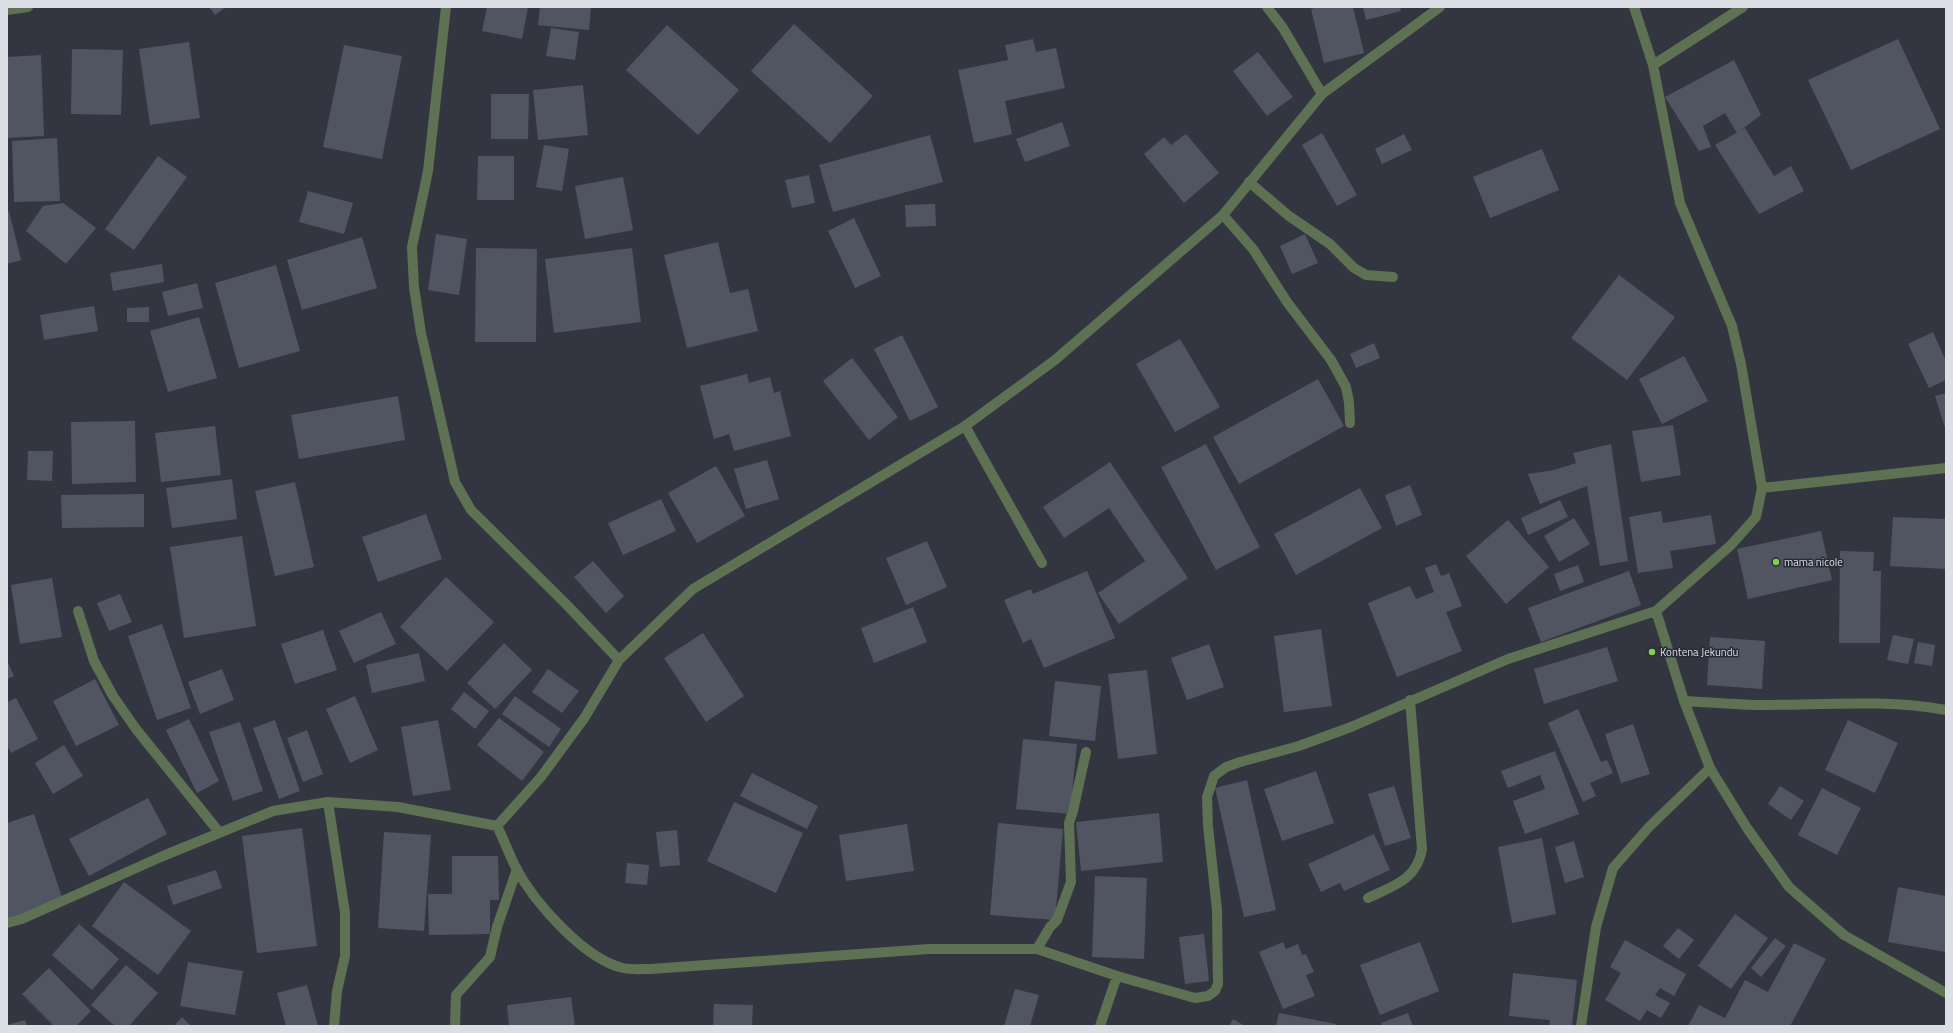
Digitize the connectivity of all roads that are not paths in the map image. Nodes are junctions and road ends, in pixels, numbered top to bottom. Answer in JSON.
{"nodes":[{"id":1,"x":28,"y":7,"type":"edge"},
{"id":2,"x":446,"y":7,"type":"edge"},
{"id":3,"x":1267,"y":7,"type":"edge"},
{"id":4,"x":1440,"y":7,"type":"edge"},
{"id":5,"x":1634,"y":7,"type":"edge"},
{"id":6,"x":1743,"y":7,"type":"edge"},
{"id":7,"x":7,"y":10,"type":"edge"},
{"id":8,"x":1653,"y":66,"type":"junction"},
{"id":9,"x":1322,"y":94,"type":"junction"},
{"id":10,"x":1249,"y":182,"type":"junction"},
{"id":11,"x":1223,"y":215,"type":"junction"},
{"id":12,"x":1393,"y":277,"type":"dead end"},
{"id":13,"x":1350,"y":423,"type":"dead end"},
{"id":14,"x":965,"y":426,"type":"junction"},
{"id":15,"x":1946,"y":468,"type":"edge"},
{"id":16,"x":1762,"y":488,"type":"junction"},
{"id":17,"x":1042,"y":563,"type":"dead end"},
{"id":18,"x":78,"y":611,"type":"dead end"},
{"id":19,"x":1656,"y":611,"type":"junction"},
{"id":20,"x":619,"y":660,"type":"junction"},
{"id":21,"x":1410,"y":700,"type":"junction"},
{"id":22,"x":1684,"y":701,"type":"junction"},
{"id":23,"x":1946,"y":710,"type":"edge"},
{"id":24,"x":1086,"y":752,"type":"dead end"},
{"id":25,"x":1710,"y":768,"type":"junction"},
{"id":26,"x":328,"y":802,"type":"junction"},
{"id":27,"x":497,"y":826,"type":"junction"},
{"id":28,"x":219,"y":832,"type":"junction"},
{"id":29,"x":517,"y":868,"type":"junction"},
{"id":30,"x":1368,"y":898,"type":"dead end"},
{"id":31,"x":7,"y":923,"type":"edge"},
{"id":32,"x":1037,"y":949,"type":"junction"},
{"id":33,"x":1117,"y":976,"type":"junction"},
{"id":34,"x":1946,"y":993,"type":"edge"},
{"id":35,"x":334,"y":1026,"type":"edge"},
{"id":36,"x":455,"y":1026,"type":"edge"},
{"id":37,"x":1100,"y":1026,"type":"edge"},
{"id":38,"x":1581,"y":1026,"type":"edge"}],
"edges":[{"from":1,"to":7,"type":"street"},
{"from":2,"to":20,"type":"street"},
{"from":3,"to":9,"type":"street"},
{"from":4,"to":9,"type":"street"},
{"from":5,"to":8,"type":"street"},
{"from":6,"to":8,"type":"street"},
{"from":8,"to":16,"type":"street"},
{"from":9,"to":10,"type":"street"},
{"from":10,"to":11,"type":"street"},
{"from":10,"to":12,"type":"street"},
{"from":11,"to":13,"type":"street"},
{"from":11,"to":14,"type":"street"},
{"from":14,"to":17,"type":"street"},
{"from":14,"to":20,"type":"street"},
{"from":15,"to":16,"type":"street"},
{"from":16,"to":19,"type":"street"},
{"from":18,"to":28,"type":"street"},
{"from":19,"to":21,"type":"street"},
{"from":19,"to":22,"type":"street"},
{"from":20,"to":27,"type":"street"},
{"from":21,"to":30,"type":"street"},
{"from":21,"to":33,"type":"street"},
{"from":22,"to":23,"type":"street"},
{"from":22,"to":25,"type":"street"},
{"from":24,"to":32,"type":"street"},
{"from":25,"to":34,"type":"street"},
{"from":25,"to":38,"type":"street"},
{"from":26,"to":27,"type":"street"},
{"from":26,"to":28,"type":"street"},
{"from":26,"to":35,"type":"street"},
{"from":27,"to":29,"type":"street"},
{"from":28,"to":31,"type":"street"},
{"from":29,"to":32,"type":"street"},
{"from":29,"to":36,"type":"street"},
{"from":32,"to":33,"type":"street"},
{"from":33,"to":37,"type":"street"}]}
